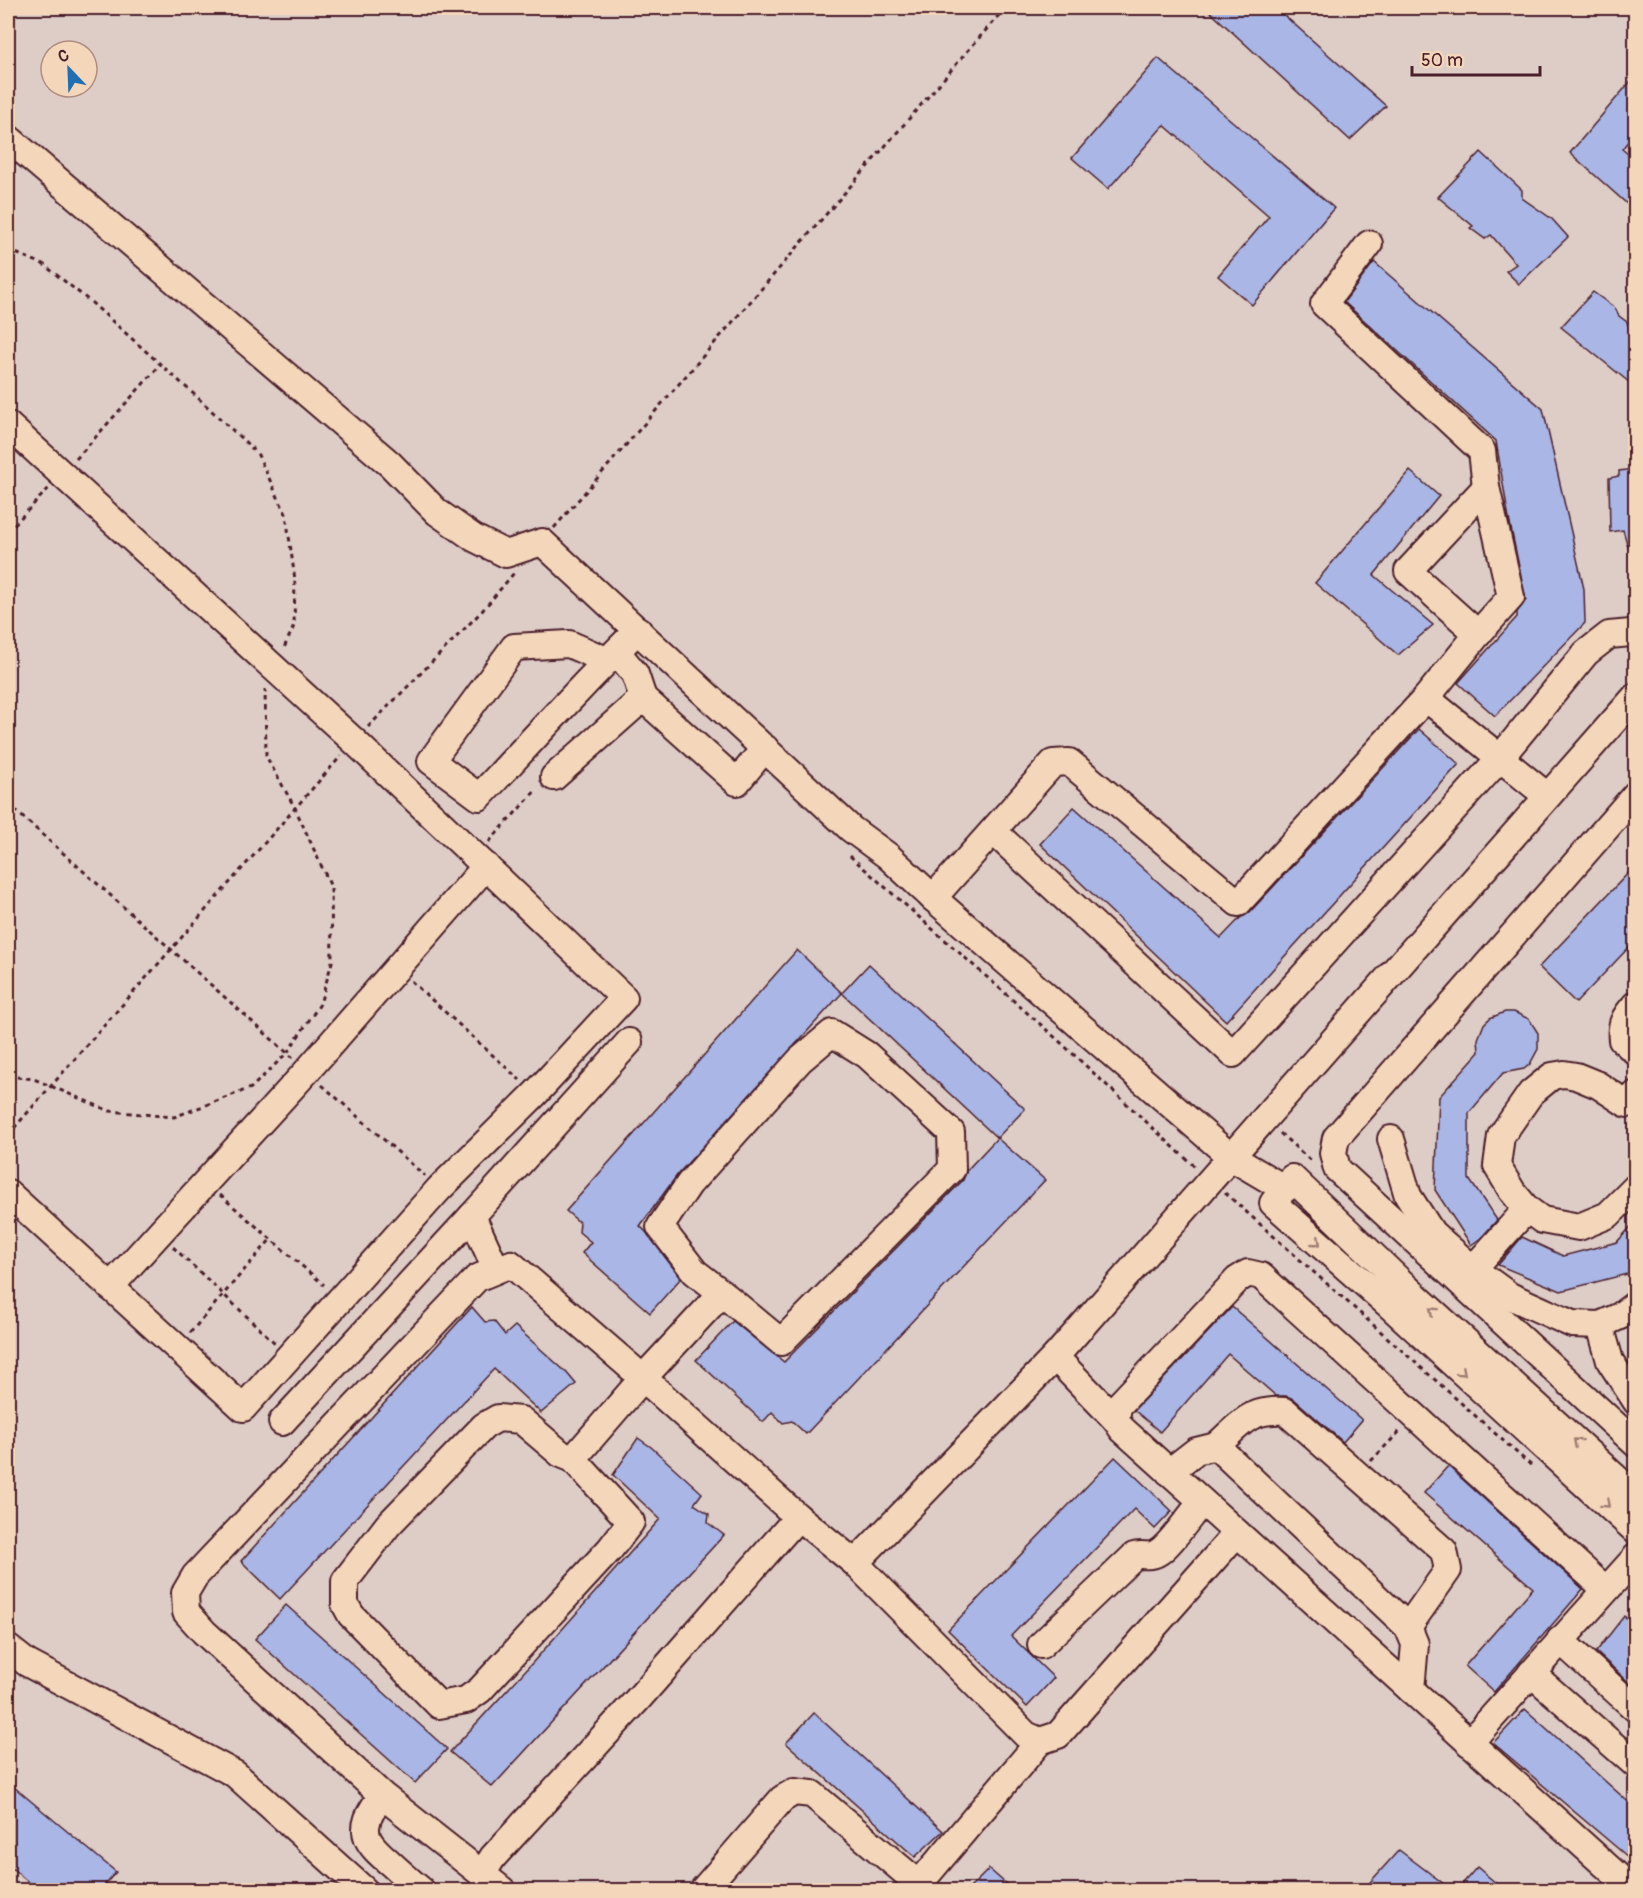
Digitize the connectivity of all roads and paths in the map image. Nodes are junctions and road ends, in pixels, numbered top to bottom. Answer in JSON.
{"nodes":[{"id":1,"x":8,"y":138,"type":"edge"},
{"id":2,"x":1369,"y":244,"type":"dead end"},
{"id":3,"x":8,"y":250,"type":"edge"},
{"id":4,"x":161,"y":364,"type":"junction"},
{"id":5,"x":8,"y":424,"type":"edge"},
{"id":6,"x":63,"y":475,"type":"junction"},
{"id":7,"x":1486,"y":487,"type":"junction"},
{"id":8,"x":8,"y":531,"type":"edge"},
{"id":9,"x":638,"y":630,"type":"junction"},
{"id":10,"x":1634,"y":632,"type":"edge"},
{"id":11,"x":1478,"y":634,"type":"junction"},
{"id":12,"x":613,"y":657,"type":"junction"},
{"id":13,"x":275,"y":668,"type":"junction"},
{"id":14,"x":1635,"y":696,"type":"edge"},
{"id":15,"x":643,"y":698,"type":"junction"},
{"id":16,"x":1426,"y":698,"type":"junction"},
{"id":17,"x":765,"y":748,"type":"junction"},
{"id":18,"x":1500,"y":758,"type":"junction"},
{"id":19,"x":554,"y":777,"type":"joint"},
{"id":20,"x":1635,"y":794,"type":"edge"},
{"id":21,"x":1547,"y":796,"type":"junction"},
{"id":22,"x":8,"y":804,"type":"edge"},
{"id":23,"x":993,"y":831,"type":"junction"},
{"id":24,"x":847,"y":854,"type":"dead end"},
{"id":25,"x":481,"y":861,"type":"junction"},
{"id":26,"x":933,"y":898,"type":"junction"},
{"id":27,"x":397,"y":968,"type":"junction"},
{"id":28,"x":1635,"y":1004,"type":"edge"},
{"id":29,"x":629,"y":1042,"type":"dead end"},
{"id":30,"x":1635,"y":1052,"type":"edge"},
{"id":31,"x":287,"y":1053,"type":"junction"},
{"id":32,"x":307,"y":1071,"type":"junction"},
{"id":33,"x":8,"y":1076,"type":"edge"},
{"id":34,"x":535,"y":1094,"type":"junction"},
{"id":35,"x":1632,"y":1103,"type":"edge"},
{"id":36,"x":1391,"y":1139,"type":"dead end"},
{"id":37,"x":1232,"y":1157,"type":"junction"},
{"id":38,"x":1210,"y":1181,"type":"junction"},
{"id":39,"x":205,"y":1182,"type":"junction"},
{"id":40,"x":1635,"y":1187,"type":"edge"},
{"id":41,"x":439,"y":1189,"type":"junction"},
{"id":42,"x":1285,"y":1189,"type":"junction"},
{"id":43,"x":8,"y":1193,"type":"edge"},
{"id":44,"x":1527,"y":1209,"type":"junction"},
{"id":45,"x":472,"y":1216,"type":"junction"},
{"id":46,"x":158,"y":1234,"type":"junction"},
{"id":47,"x":271,"y":1239,"type":"junction"},
{"id":48,"x":1431,"y":1257,"type":"junction"},
{"id":49,"x":496,"y":1269,"type":"junction"},
{"id":50,"x":1467,"y":1276,"type":"junction"},
{"id":51,"x":1405,"y":1286,"type":"junction"},
{"id":52,"x":110,"y":1287,"type":"junction"},
{"id":53,"x":722,"y":1293,"type":"junction"},
{"id":54,"x":223,"y":1294,"type":"junction"},
{"id":55,"x":340,"y":1299,"type":"junction"},
{"id":56,"x":1635,"y":1304,"type":"edge"},
{"id":57,"x":1389,"y":1305,"type":"junction"},
{"id":58,"x":1600,"y":1325,"type":"junction"},
{"id":59,"x":177,"y":1347,"type":"junction"},
{"id":60,"x":289,"y":1356,"type":"junction"},
{"id":61,"x":1055,"y":1357,"type":"junction"},
{"id":62,"x":643,"y":1378,"type":"junction"},
{"id":63,"x":1635,"y":1401,"type":"edge"},
{"id":64,"x":1415,"y":1416,"type":"junction"},
{"id":65,"x":1116,"y":1420,"type":"junction"},
{"id":66,"x":282,"y":1422,"type":"dead end"},
{"id":67,"x":1635,"y":1444,"type":"edge"},
{"id":68,"x":1216,"y":1446,"type":"junction"},
{"id":69,"x":573,"y":1459,"type":"junction"},
{"id":70,"x":1536,"y":1471,"type":"dead end"},
{"id":71,"x":1169,"y":1472,"type":"junction"},
{"id":72,"x":1357,"y":1475,"type":"junction"},
{"id":73,"x":1635,"y":1496,"type":"edge"},
{"id":74,"x":1202,"y":1502,"type":"junction"},
{"id":75,"x":798,"y":1518,"type":"junction"},
{"id":76,"x":1635,"y":1531,"type":"edge"},
{"id":77,"x":1237,"y":1533,"type":"junction"},
{"id":78,"x":1635,"y":1557,"type":"edge"},
{"id":79,"x":855,"y":1563,"type":"junction"},
{"id":80,"x":1605,"y":1589,"type":"junction"},
{"id":81,"x":1408,"y":1627,"type":"junction"},
{"id":82,"x":1560,"y":1640,"type":"junction"},
{"id":83,"x":1041,"y":1645,"type":"dead end"},
{"id":84,"x":8,"y":1648,"type":"edge"},
{"id":85,"x":1531,"y":1673,"type":"junction"},
{"id":86,"x":1411,"y":1690,"type":"junction"},
{"id":87,"x":1635,"y":1708,"type":"edge"},
{"id":88,"x":1040,"y":1741,"type":"junction"},
{"id":89,"x":1469,"y":1743,"type":"junction"},
{"id":90,"x":1635,"y":1765,"type":"edge"},
{"id":91,"x":374,"y":1808,"type":"dead end"},
{"id":92,"x":482,"y":1874,"type":"junction"},
{"id":93,"x":922,"y":1887,"type":"edge"},
{"id":94,"x":364,"y":1890,"type":"edge"},
{"id":95,"x":421,"y":1890,"type":"edge"},
{"id":96,"x":502,"y":1890,"type":"edge"},
{"id":97,"x":704,"y":1890,"type":"edge"},
{"id":98,"x":1633,"y":1890,"type":"edge"}],
"edges":[{"from":1,"to":9,"type":"street"},
{"from":2,"to":7,"type":"street"},
{"from":3,"to":4,"type":"path"},
{"from":4,"to":6,"type":"path"},
{"from":4,"to":13,"type":"path"},
{"from":5,"to":6,"type":"street"},
{"from":6,"to":8,"type":"path"},
{"from":6,"to":13,"type":"street"},
{"from":7,"to":11,"type":"street"},
{"from":7,"to":11,"type":"street"},
{"from":9,"to":12,"type":"street"},
{"from":9,"to":17,"type":"street"},
{"from":10,"to":18,"type":"street"},
{"from":11,"to":16,"type":"street"},
{"from":12,"to":12,"type":"street"},
{"from":12,"to":15,"type":"street"},
{"from":13,"to":25,"type":"street"},
{"from":13,"to":31,"type":"path"},
{"from":14,"to":21,"type":"street"},
{"from":15,"to":17,"type":"street"},
{"from":15,"to":19,"type":"street"},
{"from":16,"to":18,"type":"street"},
{"from":16,"to":23,"type":"street"},
{"from":17,"to":26,"type":"street"},
{"from":18,"to":21,"type":"street"},
{"from":18,"to":23,"type":"street"},
{"from":19,"to":25,"type":"path"},
{"from":20,"to":48,"type":"street"},
{"from":21,"to":37,"type":"street"},
{"from":22,"to":31,"type":"path"},
{"from":23,"to":26,"type":"street"},
{"from":24,"to":38,"type":"path"},
{"from":25,"to":27,"type":"street"},
{"from":25,"to":34,"type":"street"},
{"from":26,"to":37,"type":"street"},
{"from":27,"to":32,"type":"street"},
{"from":27,"to":34,"type":"path"},
{"from":28,"to":30,"type":"street"},
{"from":29,"to":45,"type":"street"},
{"from":31,"to":32,"type":"path"},
{"from":31,"to":33,"type":"path"},
{"from":32,"to":39,"type":"street"},
{"from":32,"to":41,"type":"path"},
{"from":34,"to":41,"type":"street"},
{"from":35,"to":44,"type":"street"},
{"from":36,"to":50,"type":"street"},
{"from":37,"to":38,"type":"street"},
{"from":37,"to":42,"type":"street"},
{"from":38,"to":61,"type":"street"},
{"from":38,"to":70,"type":"path"},
{"from":39,"to":46,"type":"street"},
{"from":39,"to":47,"type":"path"},
{"from":40,"to":44,"type":"street"},
{"from":41,"to":55,"type":"street"},
{"from":42,"to":51,"type":"street"},
{"from":42,"to":57,"type":"street","one_way":true},
{"from":43,"to":52,"type":"street"},
{"from":44,"to":50,"type":"street"},
{"from":45,"to":49,"type":"street"},
{"from":45,"to":66,"type":"street"},
{"from":46,"to":52,"type":"street"},
{"from":46,"to":54,"type":"path"},
{"from":47,"to":54,"type":"path"},
{"from":47,"to":55,"type":"path"},
{"from":48,"to":50,"type":"street"},
{"from":48,"to":51,"type":"street"},
{"from":49,"to":62,"type":"street"},
{"from":49,"to":92,"type":"street"},
{"from":50,"to":58,"type":"street"},
{"from":50,"to":67,"type":"street"},
{"from":51,"to":57,"type":"street"},
{"from":73,"to":51,"type":"street","one_way":true},
{"from":52,"to":59,"type":"street"},
{"from":53,"to":53,"type":"street"},
{"from":53,"to":62,"type":"street"},
{"from":54,"to":59,"type":"path"},
{"from":54,"to":60,"type":"path"},
{"from":55,"to":60,"type":"street"},
{"from":56,"to":58,"type":"street"},
{"from":57,"to":76,"type":"street","one_way":true},
{"from":58,"to":63,"type":"street"},
{"from":59,"to":60,"type":"street"},
{"from":61,"to":65,"type":"street"},
{"from":61,"to":79,"type":"street"},
{"from":62,"to":69,"type":"street"},
{"from":62,"to":75,"type":"street"},
{"from":64,"to":65,"type":"street"},
{"from":64,"to":72,"type":"path"},
{"from":64,"to":80,"type":"street"},
{"from":65,"to":71,"type":"street"},
{"from":68,"to":71,"type":"street"},
{"from":68,"to":72,"type":"street"},
{"from":68,"to":81,"type":"street"},
{"from":69,"to":69,"type":"street"},
{"from":71,"to":74,"type":"street"},
{"from":72,"to":81,"type":"street"},
{"from":74,"to":77,"type":"street"},
{"from":74,"to":83,"type":"street"},
{"from":75,"to":79,"type":"street"},
{"from":75,"to":92,"type":"street"},
{"from":77,"to":86,"type":"street"},
{"from":77,"to":88,"type":"street"},
{"from":78,"to":80,"type":"street"},
{"from":79,"to":88,"type":"street"},
{"from":80,"to":82,"type":"street"},
{"from":81,"to":86,"type":"street"},
{"from":82,"to":85,"type":"street"},
{"from":82,"to":87,"type":"street"},
{"from":84,"to":94,"type":"street"},
{"from":85,"to":89,"type":"street"},
{"from":85,"to":90,"type":"street"},
{"from":86,"to":89,"type":"street"},
{"from":88,"to":93,"type":"street"},
{"from":89,"to":98,"type":"street"},
{"from":91,"to":95,"type":"street"},
{"from":92,"to":96,"type":"street"},
{"from":93,"to":97,"type":"street"}]}
